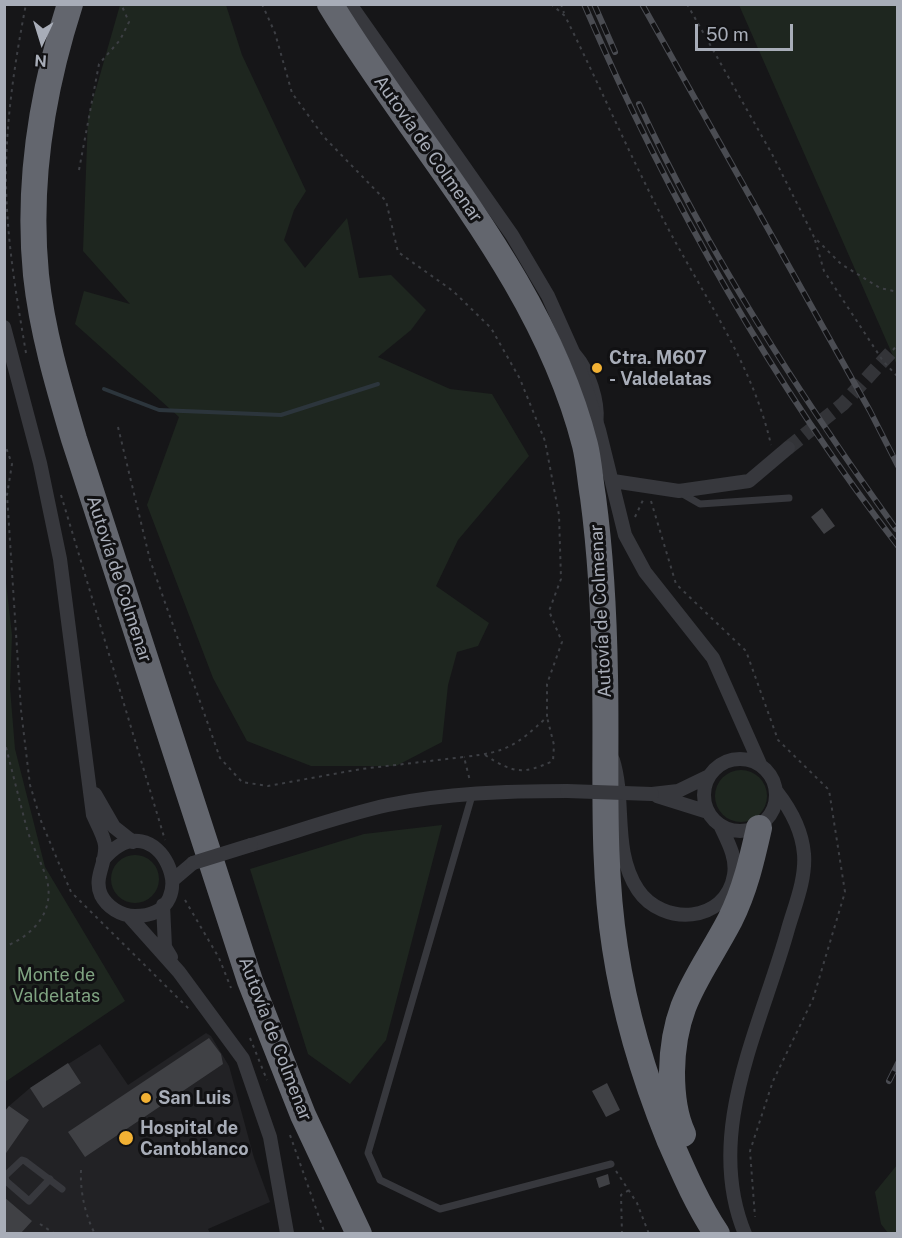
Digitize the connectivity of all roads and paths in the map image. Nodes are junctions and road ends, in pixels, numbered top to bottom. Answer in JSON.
{"nodes":[{"id":1,"x":70,"y":4,"type":"edge"},
{"id":2,"x":121,"y":4,"type":"edge"},
{"id":3,"x":262,"y":4,"type":"edge"},
{"id":4,"x":330,"y":4,"type":"edge"},
{"id":5,"x":350,"y":4,"type":"edge"},
{"id":6,"x":551,"y":4,"type":"edge"},
{"id":7,"x":561,"y":4,"type":"edge"},
{"id":8,"x":687,"y":4,"type":"edge"},
{"id":9,"x":565,"y":16,"type":"junction"},
{"id":10,"x":79,"y":170,"type":"dead end"},
{"id":11,"x":814,"y":237,"type":"junction"},
{"id":12,"x":897,"y":292,"type":"edge"},
{"id":13,"x":4,"y":327,"type":"edge"},
{"id":14,"x":897,"y":344,"type":"edge"},
{"id":15,"x":893,"y":350,"type":"dead end"},
{"id":16,"x":897,"y":377,"type":"edge"},
{"id":17,"x":118,"y":427,"type":"dead end"},
{"id":18,"x":4,"y":442,"type":"edge"},
{"id":19,"x":788,"y":448,"type":"tunnel mouth"},
{"id":20,"x":776,"y":457,"type":"junction"},
{"id":21,"x":613,"y":481,"type":"junction"},
{"id":22,"x":6,"y":486,"type":"edge"},
{"id":23,"x":679,"y":491,"type":"junction"},
{"id":24,"x":789,"y":498,"type":"dead end"},
{"id":25,"x":546,"y":717,"type":"junction"},
{"id":26,"x":606,"y":735,"type":"junction"},
{"id":27,"x":4,"y":740,"type":"edge"},
{"id":28,"x":484,"y":754,"type":"junction"},
{"id":29,"x":464,"y":757,"type":"junction"},
{"id":30,"x":760,"y":764,"type":"junction"},
{"id":31,"x":709,"y":776,"type":"junction"},
{"id":32,"x":88,"y":778,"type":"junction"},
{"id":33,"x":473,"y":792,"type":"junction"},
{"id":34,"x":777,"y":792,"type":"junction"},
{"id":35,"x":652,"y":794,"type":"junction"},
{"id":36,"x":708,"y":812,"type":"junction"},
{"id":37,"x":721,"y":827,"type":"junction"},
{"id":38,"x":759,"y":828,"type":"junction"},
{"id":39,"x":134,"y":842,"type":"junction"},
{"id":40,"x":167,"y":858,"type":"junction"},
{"id":41,"x":103,"y":860,"type":"junction"},
{"id":42,"x":193,"y":863,"type":"junction"},
{"id":43,"x":173,"y":880,"type":"junction"},
{"id":44,"x":163,"y":905,"type":"junction"},
{"id":45,"x":129,"y":916,"type":"junction"},
{"id":46,"x":4,"y":947,"type":"edge"},
{"id":47,"x":179,"y":972,"type":"junction"},
{"id":48,"x":192,"y":1012,"type":"dead end"},
{"id":49,"x":611,"y":1164,"type":"joint"},
{"id":50,"x":81,"y":1170,"type":"dead end"},
{"id":51,"x":50,"y":1179,"type":"junction"},
{"id":52,"x":62,"y":1189,"type":"dead end"},
{"id":53,"x":629,"y":1190,"type":"junction"},
{"id":54,"x":40,"y":1224,"type":"dead end"},
{"id":55,"x":55,"y":1233,"type":"edge"},
{"id":56,"x":94,"y":1233,"type":"edge"},
{"id":57,"x":286,"y":1233,"type":"edge"},
{"id":58,"x":299,"y":1233,"type":"edge"},
{"id":59,"x":359,"y":1233,"type":"edge"},
{"id":60,"x":622,"y":1233,"type":"edge"},
{"id":61,"x":649,"y":1233,"type":"edge"},
{"id":62,"x":717,"y":1233,"type":"edge"},
{"id":63,"x":726,"y":1233,"type":"edge"},
{"id":64,"x":746,"y":1233,"type":"edge"}],
"edges":[{"from":1,"to":59,"type":"highway","name":"Autovía de Colmenar"},
{"from":2,"to":10,"type":"path"},
{"from":3,"to":25,"type":"path"},
{"from":4,"to":26,"type":"highway","name":"Autovía de Colmenar"},
{"from":5,"to":21,"type":"street"},
{"from":6,"to":9,"type":"path"},
{"from":7,"to":9,"type":"path"},
{"from":8,"to":11,"type":"path"},
{"from":9,"to":20,"type":"path"},
{"from":11,"to":12,"type":"path"},
{"from":11,"to":16,"type":"path"},
{"from":13,"to":32,"type":"street"},
{"from":14,"to":15,"type":"path"},
{"from":17,"to":29,"type":"path"},
{"from":18,"to":22,"type":"path"},
{"from":19,"to":20,"type":"street"},
{"from":20,"to":23,"type":"street"},
{"from":21,"to":23,"type":"street"},
{"from":21,"to":30,"type":"street"},
{"from":22,"to":48,"type":"path"},
{"from":23,"to":24,"type":"lane"},
{"from":25,"to":28,"type":"path"},
{"from":25,"to":28,"type":"path"},
{"from":26,"to":37,"type":"street"},
{"from":26,"to":62,"type":"highway","name":"Autovía de Colmenar"},
{"from":27,"to":46,"type":"path"},
{"from":28,"to":29,"type":"path"},
{"from":29,"to":33,"type":"path"},
{"from":30,"to":31,"type":"street"},
{"from":30,"to":34,"type":"street"},
{"from":31,"to":35,"type":"street"},
{"from":31,"to":36,"type":"street"},
{"from":32,"to":39,"type":"street"},
{"from":32,"to":41,"type":"street"},
{"from":33,"to":35,"type":"street","bridge":true},
{"from":33,"to":42,"type":"street","bridge":true},
{"from":33,"to":49,"type":"lane"},
{"from":34,"to":38,"type":"street"},
{"from":34,"to":64,"type":"street"},
{"from":35,"to":36,"type":"street"},
{"from":36,"to":37,"type":"street"},
{"from":37,"to":38,"type":"street"},
{"from":38,"to":63,"type":"highway"},
{"from":39,"to":40,"type":"street"},
{"from":39,"to":41,"type":"street"},
{"from":40,"to":42,"type":"street"},
{"from":40,"to":43,"type":"street"},
{"from":41,"to":45,"type":"street"},
{"from":42,"to":43,"type":"street"},
{"from":43,"to":44,"type":"street"},
{"from":44,"to":45,"type":"street"},
{"from":44,"to":47,"type":"street"},
{"from":45,"to":47,"type":"street"},
{"from":47,"to":57,"type":"street"},
{"from":49,"to":53,"type":"path"},
{"from":50,"to":56,"type":"path"},
{"from":51,"to":51,"type":"lane"},
{"from":51,"to":52,"type":"lane"},
{"from":53,"to":60,"type":"path"},
{"from":53,"to":61,"type":"path"},
{"from":54,"to":55,"type":"path"},
{"from":57,"to":58,"type":"street"}]}
